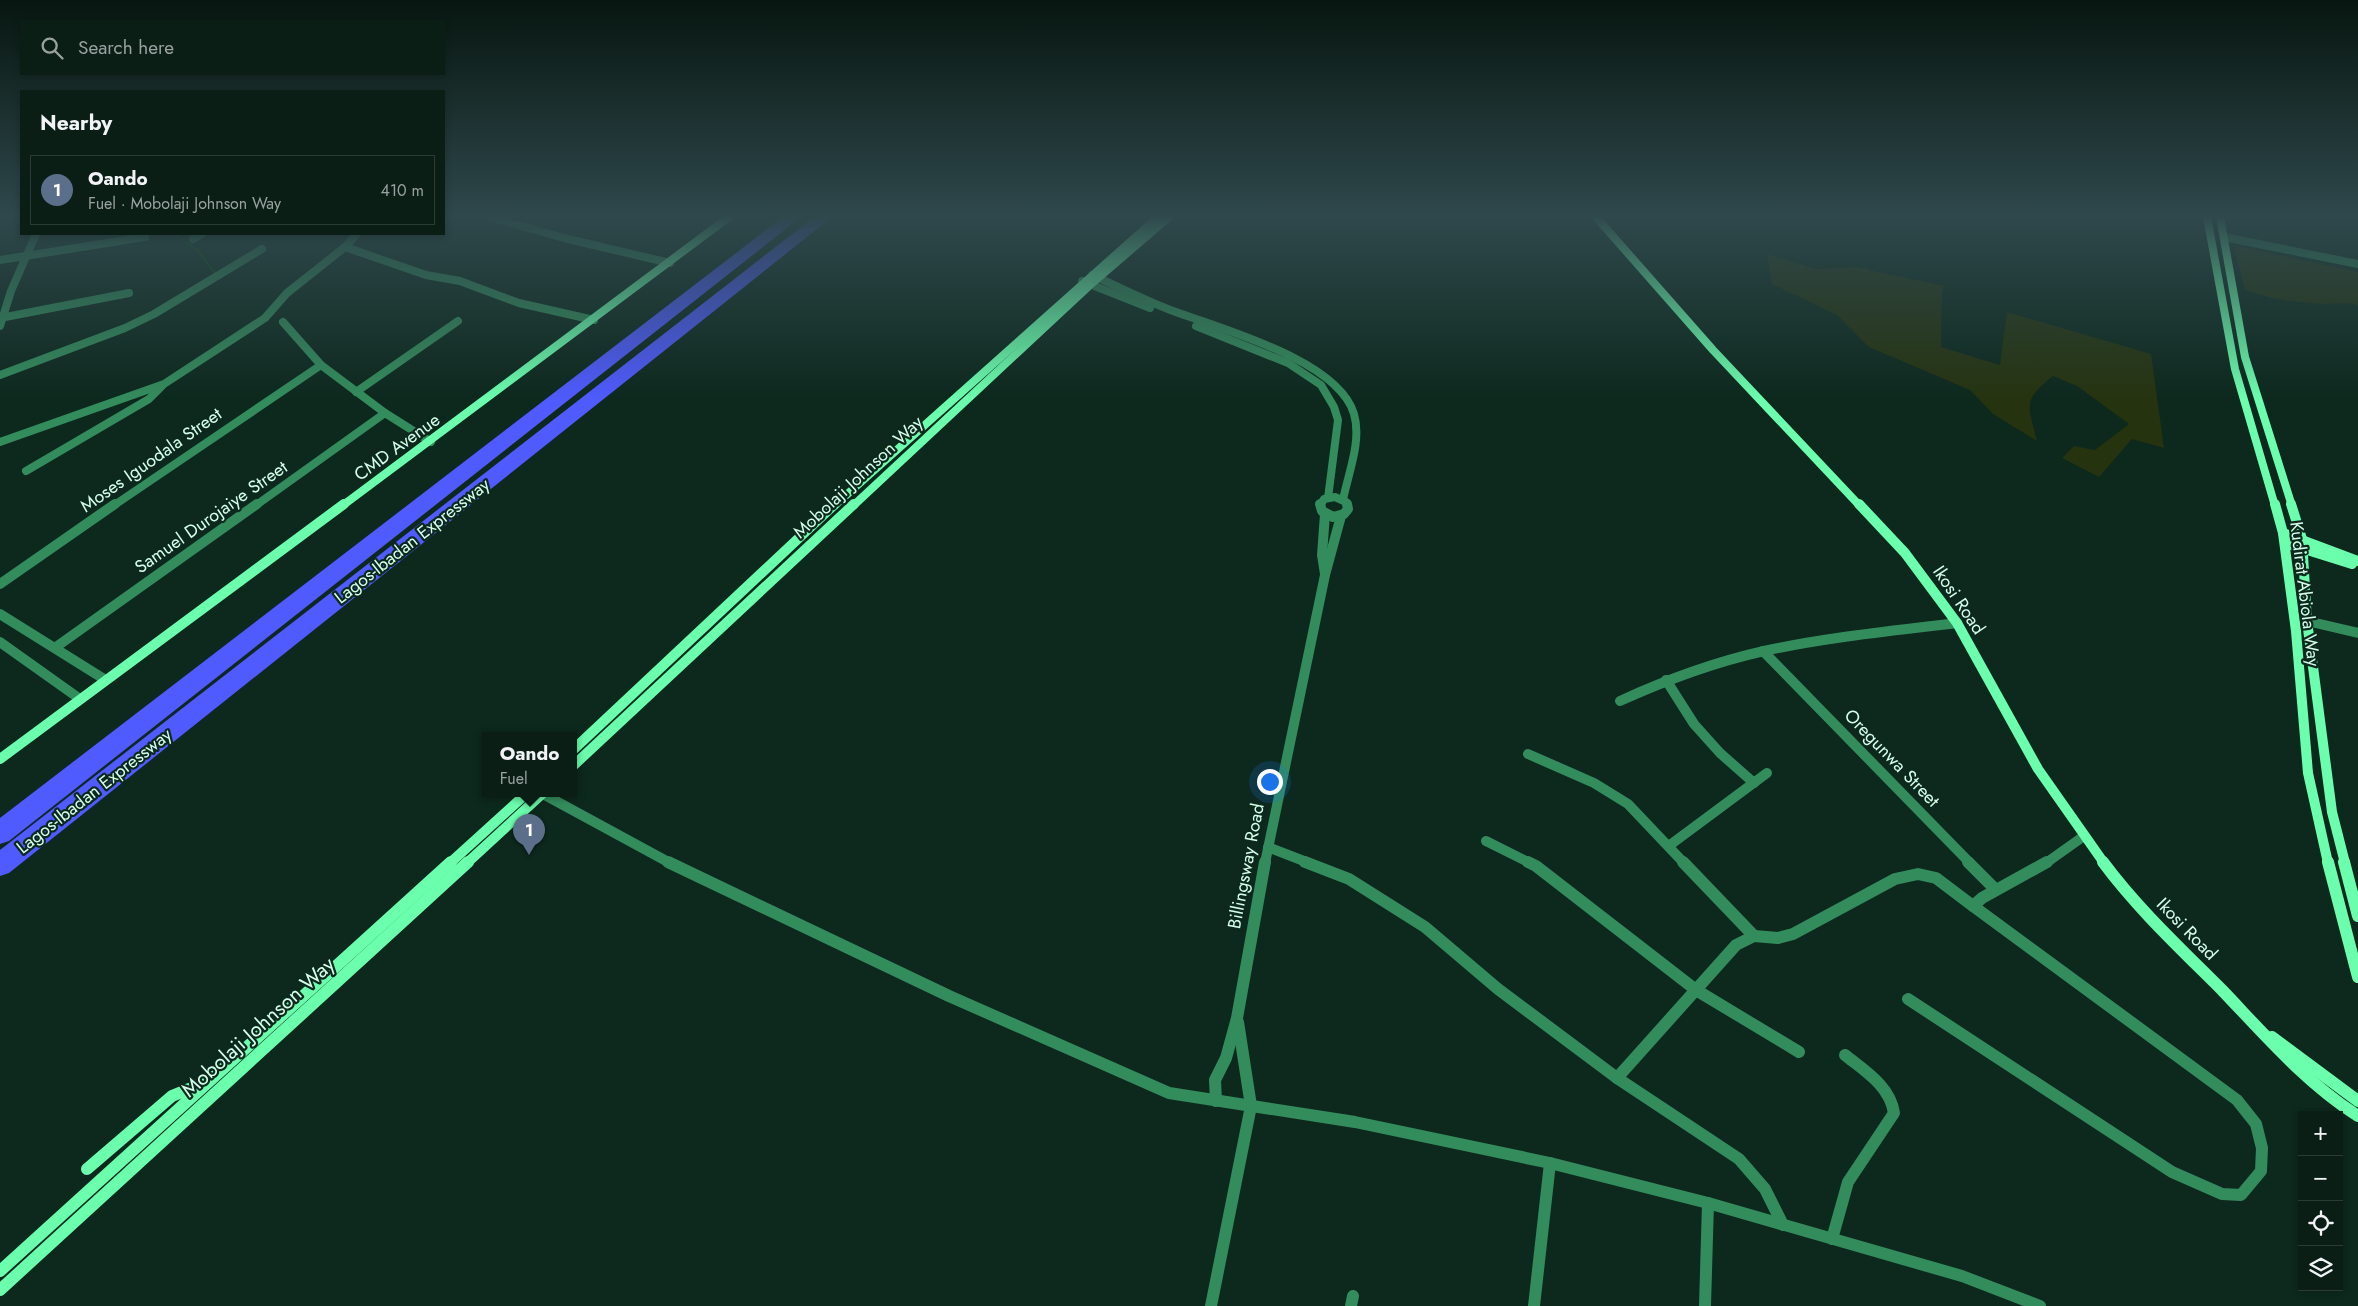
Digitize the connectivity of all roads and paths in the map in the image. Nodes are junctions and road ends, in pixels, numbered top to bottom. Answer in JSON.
{"nodes":[{"id":1,"x":17,"y":278,"type":"edge"},
{"id":2,"x":212,"y":278,"type":"edge"},
{"id":3,"x":306,"y":278,"type":"edge"},
{"id":4,"x":443,"y":278,"type":"edge"},
{"id":5,"x":650,"y":278,"type":"edge"},
{"id":6,"x":715,"y":278,"type":"edge"},
{"id":7,"x":738,"y":278,"type":"edge"},
{"id":8,"x":1092,"y":278,"type":"edge"},
{"id":9,"x":1099,"y":278,"type":"edge"},
{"id":10,"x":1650,"y":278,"type":"edge"},
{"id":11,"x":2218,"y":278,"type":"edge"},
{"id":12,"x":2231,"y":278,"type":"edge"},
{"id":13,"x":1086,"y":283,"type":"junction"},
{"id":14,"x":129,"y":292,"type":"dead end"},
{"id":15,"x":0,"y":320,"type":"edge"},
{"id":16,"x":594,"y":320,"type":"junction"},
{"id":17,"x":458,"y":321,"type":"dead end"},
{"id":18,"x":283,"y":322,"type":"dead end"},
{"id":19,"x":321,"y":365,"type":"junction"},
{"id":20,"x":0,"y":375,"type":"edge"},
{"id":21,"x":164,"y":384,"type":"junction"},
{"id":22,"x":356,"y":392,"type":"junction"},
{"id":23,"x":386,"y":413,"type":"junction"},
{"id":24,"x":0,"y":442,"type":"edge"},
{"id":25,"x":431,"y":442,"type":"junction"},
{"id":26,"x":26,"y":471,"type":"dead end"},
{"id":27,"x":1328,"y":498,"type":"junction"},
{"id":28,"x":1343,"y":500,"type":"junction"},
{"id":29,"x":1325,"y":514,"type":"junction"},
{"id":30,"x":1341,"y":516,"type":"junction"},
{"id":31,"x":2284,"y":538,"type":"junction"},
{"id":32,"x":2302,"y":544,"type":"junction"},
{"id":33,"x":2358,"y":561,"type":"edge"},
{"id":34,"x":2358,"y":565,"type":"edge"},
{"id":35,"x":1325,"y":575,"type":"junction"},
{"id":36,"x":0,"y":584,"type":"edge"},
{"id":37,"x":0,"y":614,"type":"edge"},
{"id":38,"x":2307,"y":621,"type":"junction"},
{"id":39,"x":1957,"y":623,"type":"junction"},
{"id":40,"x":2358,"y":633,"type":"edge"},
{"id":41,"x":0,"y":642,"type":"edge"},
{"id":42,"x":56,"y":647,"type":"junction"},
{"id":43,"x":1763,"y":651,"type":"junction"},
{"id":44,"x":104,"y":679,"type":"junction"},
{"id":45,"x":1666,"y":680,"type":"junction"},
{"id":46,"x":80,"y":699,"type":"junction"},
{"id":47,"x":1620,"y":701,"type":"dead end"},
{"id":48,"x":577,"y":746,"type":"edge"},
{"id":49,"x":1528,"y":754,"type":"dead end"},
{"id":50,"x":0,"y":760,"type":"edge"},
{"id":51,"x":577,"y":762,"type":"edge"},
{"id":52,"x":1767,"y":773,"type":"dead end"},
{"id":53,"x":1754,"y":783,"type":"junction"},
{"id":54,"x":523,"y":797,"type":"edge"},
{"id":55,"x":540,"y":797,"type":"edge"},
{"id":56,"x":548,"y":797,"type":"edge"},
{"id":57,"x":0,"y":833,"type":"edge"},
{"id":58,"x":2084,"y":836,"type":"junction"},
{"id":59,"x":1486,"y":840,"type":"dead end"},
{"id":60,"x":1670,"y":845,"type":"junction"},
{"id":61,"x":1268,"y":846,"type":"junction"},
{"id":62,"x":0,"y":865,"type":"edge"},
{"id":63,"x":1996,"y":890,"type":"junction"},
{"id":64,"x":1973,"y":906,"type":"junction"},
{"id":65,"x":2358,"y":916,"type":"edge"},
{"id":66,"x":1754,"y":936,"type":"junction"},
{"id":67,"x":2358,"y":977,"type":"edge"},
{"id":68,"x":1696,"y":990,"type":"junction"},
{"id":69,"x":1908,"y":999,"type":"dead end"},
{"id":70,"x":1237,"y":1018,"type":"junction"},
{"id":71,"x":2259,"y":1028,"type":"junction"},
{"id":72,"x":1799,"y":1052,"type":"dead end"},
{"id":73,"x":1846,"y":1056,"type":"dead end"},
{"id":74,"x":1617,"y":1078,"type":"junction"},
{"id":75,"x":212,"y":1079,"type":"junction"},
{"id":76,"x":1216,"y":1101,"type":"junction"},
{"id":77,"x":2358,"y":1102,"type":"edge"},
{"id":78,"x":1252,"y":1106,"type":"junction"},
{"id":79,"x":2358,"y":1116,"type":"edge"},
{"id":80,"x":1550,"y":1163,"type":"junction"},
{"id":81,"x":87,"y":1169,"type":"dead end"},
{"id":82,"x":1708,"y":1203,"type":"junction"},
{"id":83,"x":1783,"y":1225,"type":"junction"},
{"id":84,"x":1832,"y":1239,"type":"junction"},
{"id":85,"x":0,"y":1271,"type":"edge"},
{"id":86,"x":0,"y":1290,"type":"edge"},
{"id":87,"x":1211,"y":1306,"type":"edge"},
{"id":88,"x":1534,"y":1306,"type":"edge"},
{"id":89,"x":1705,"y":1306,"type":"edge"},
{"id":90,"x":2040,"y":1306,"type":"edge"}],
"edges":[{"from":1,"to":15,"type":"street"},
{"from":2,"to":20,"type":"street"},
{"from":3,"to":21,"type":"street"},
{"from":4,"to":16,"type":"street"},
{"from":5,"to":16,"type":"street","name":"CMD Avenue"},
{"from":6,"to":57,"type":"highway","name":"Lagos-Ibadan Expressway"},
{"from":7,"to":62,"type":"highway","name":"Lagos-Ibadan Expressway"},
{"from":8,"to":13,"type":"street","name":"Mobolaji Johnson Way"},
{"from":9,"to":28,"type":"street"},
{"from":10,"to":39,"type":"street","name":"Ikosi Road"},
{"from":11,"to":31,"type":"street","name":"Kudirat Abiola Way"},
{"from":12,"to":32,"type":"street","name":"Kudirat Abiola Way"},
{"from":13,"to":27,"type":"street"},
{"from":13,"to":48,"type":"street","name":"Mobolaji Johnson Way"},
{"from":13,"to":51,"type":"street","name":"Mobolaji Johnson Way"},
{"from":14,"to":15,"type":"street"},
{"from":16,"to":25,"type":"street","name":"CMD Avenue"},
{"from":17,"to":22,"type":"street"},
{"from":18,"to":19,"type":"street"},
{"from":19,"to":22,"type":"street"},
{"from":19,"to":36,"type":"street","name":"Moses Iguodala Street"},
{"from":21,"to":24,"type":"street"},
{"from":21,"to":26,"type":"street"},
{"from":22,"to":23,"type":"street"},
{"from":23,"to":25,"type":"street"},
{"from":23,"to":42,"type":"street","name":"Samuel Durojaiye Street"},
{"from":25,"to":44,"type":"street","name":"CMD Avenue"},
{"from":27,"to":28,"type":"street"},
{"from":27,"to":29,"type":"street"},
{"from":28,"to":30,"type":"street"},
{"from":29,"to":30,"type":"street"},
{"from":29,"to":35,"type":"street","name":"Billingsway Road"},
{"from":30,"to":35,"type":"street","name":"Billingsway Road"},
{"from":31,"to":32,"type":"street"},
{"from":31,"to":67,"type":"street","name":"Kudirat Abiola Way"},
{"from":32,"to":33,"type":"street"},
{"from":32,"to":34,"type":"street"},
{"from":32,"to":38,"type":"street","name":"Kudirat Abiola Way"},
{"from":35,"to":61,"type":"street","name":"Billingsway Road"},
{"from":37,"to":42,"type":"street"},
{"from":38,"to":40,"type":"street"},
{"from":38,"to":65,"type":"street","name":"Kudirat Abiola Way"},
{"from":39,"to":43,"type":"street"},
{"from":39,"to":58,"type":"street","name":"Ikosi Road"},
{"from":41,"to":46,"type":"street"},
{"from":42,"to":44,"type":"street"},
{"from":43,"to":45,"type":"street"},
{"from":43,"to":63,"type":"street","name":"Oregunwa Street"},
{"from":44,"to":46,"type":"street","name":"CMD Avenue"},
{"from":45,"to":47,"type":"street"},
{"from":45,"to":53,"type":"street"},
{"from":46,"to":50,"type":"street","name":"CMD Avenue"},
{"from":49,"to":60,"type":"street"},
{"from":52,"to":53,"type":"street"},
{"from":53,"to":60,"type":"street"},
{"from":54,"to":75,"type":"street","name":"Mobolaji Johnson Way"},
{"from":55,"to":86,"type":"street","name":"Mobolaji Johnson Way"},
{"from":56,"to":76,"type":"street"},
{"from":58,"to":63,"type":"street"},
{"from":58,"to":71,"type":"street","name":"Ikosi Road"},
{"from":59,"to":68,"type":"street"},
{"from":60,"to":66,"type":"street"},
{"from":61,"to":70,"type":"street","name":"Billingsway Road"},
{"from":61,"to":74,"type":"street"},
{"from":63,"to":64,"type":"street"},
{"from":64,"to":66,"type":"street"},
{"from":64,"to":69,"type":"street"},
{"from":66,"to":68,"type":"street"},
{"from":68,"to":72,"type":"street"},
{"from":68,"to":74,"type":"street"},
{"from":70,"to":76,"type":"street","name":"Billingsway Road"},
{"from":70,"to":78,"type":"street","name":"Billingsway Road"},
{"from":71,"to":77,"type":"street","name":"Ikosi Road"},
{"from":71,"to":79,"type":"street","name":"Ikosi Road"},
{"from":73,"to":84,"type":"street"},
{"from":74,"to":83,"type":"street"},
{"from":75,"to":81,"type":"street"},
{"from":75,"to":85,"type":"street","name":"Mobolaji Johnson Way"},
{"from":76,"to":78,"type":"street"},
{"from":78,"to":80,"type":"street"},
{"from":78,"to":87,"type":"street","name":"Billingsway Road"},
{"from":80,"to":82,"type":"street"},
{"from":80,"to":88,"type":"street"},
{"from":82,"to":83,"type":"street"},
{"from":82,"to":89,"type":"street"},
{"from":83,"to":84,"type":"street"},
{"from":84,"to":90,"type":"street"}]}
